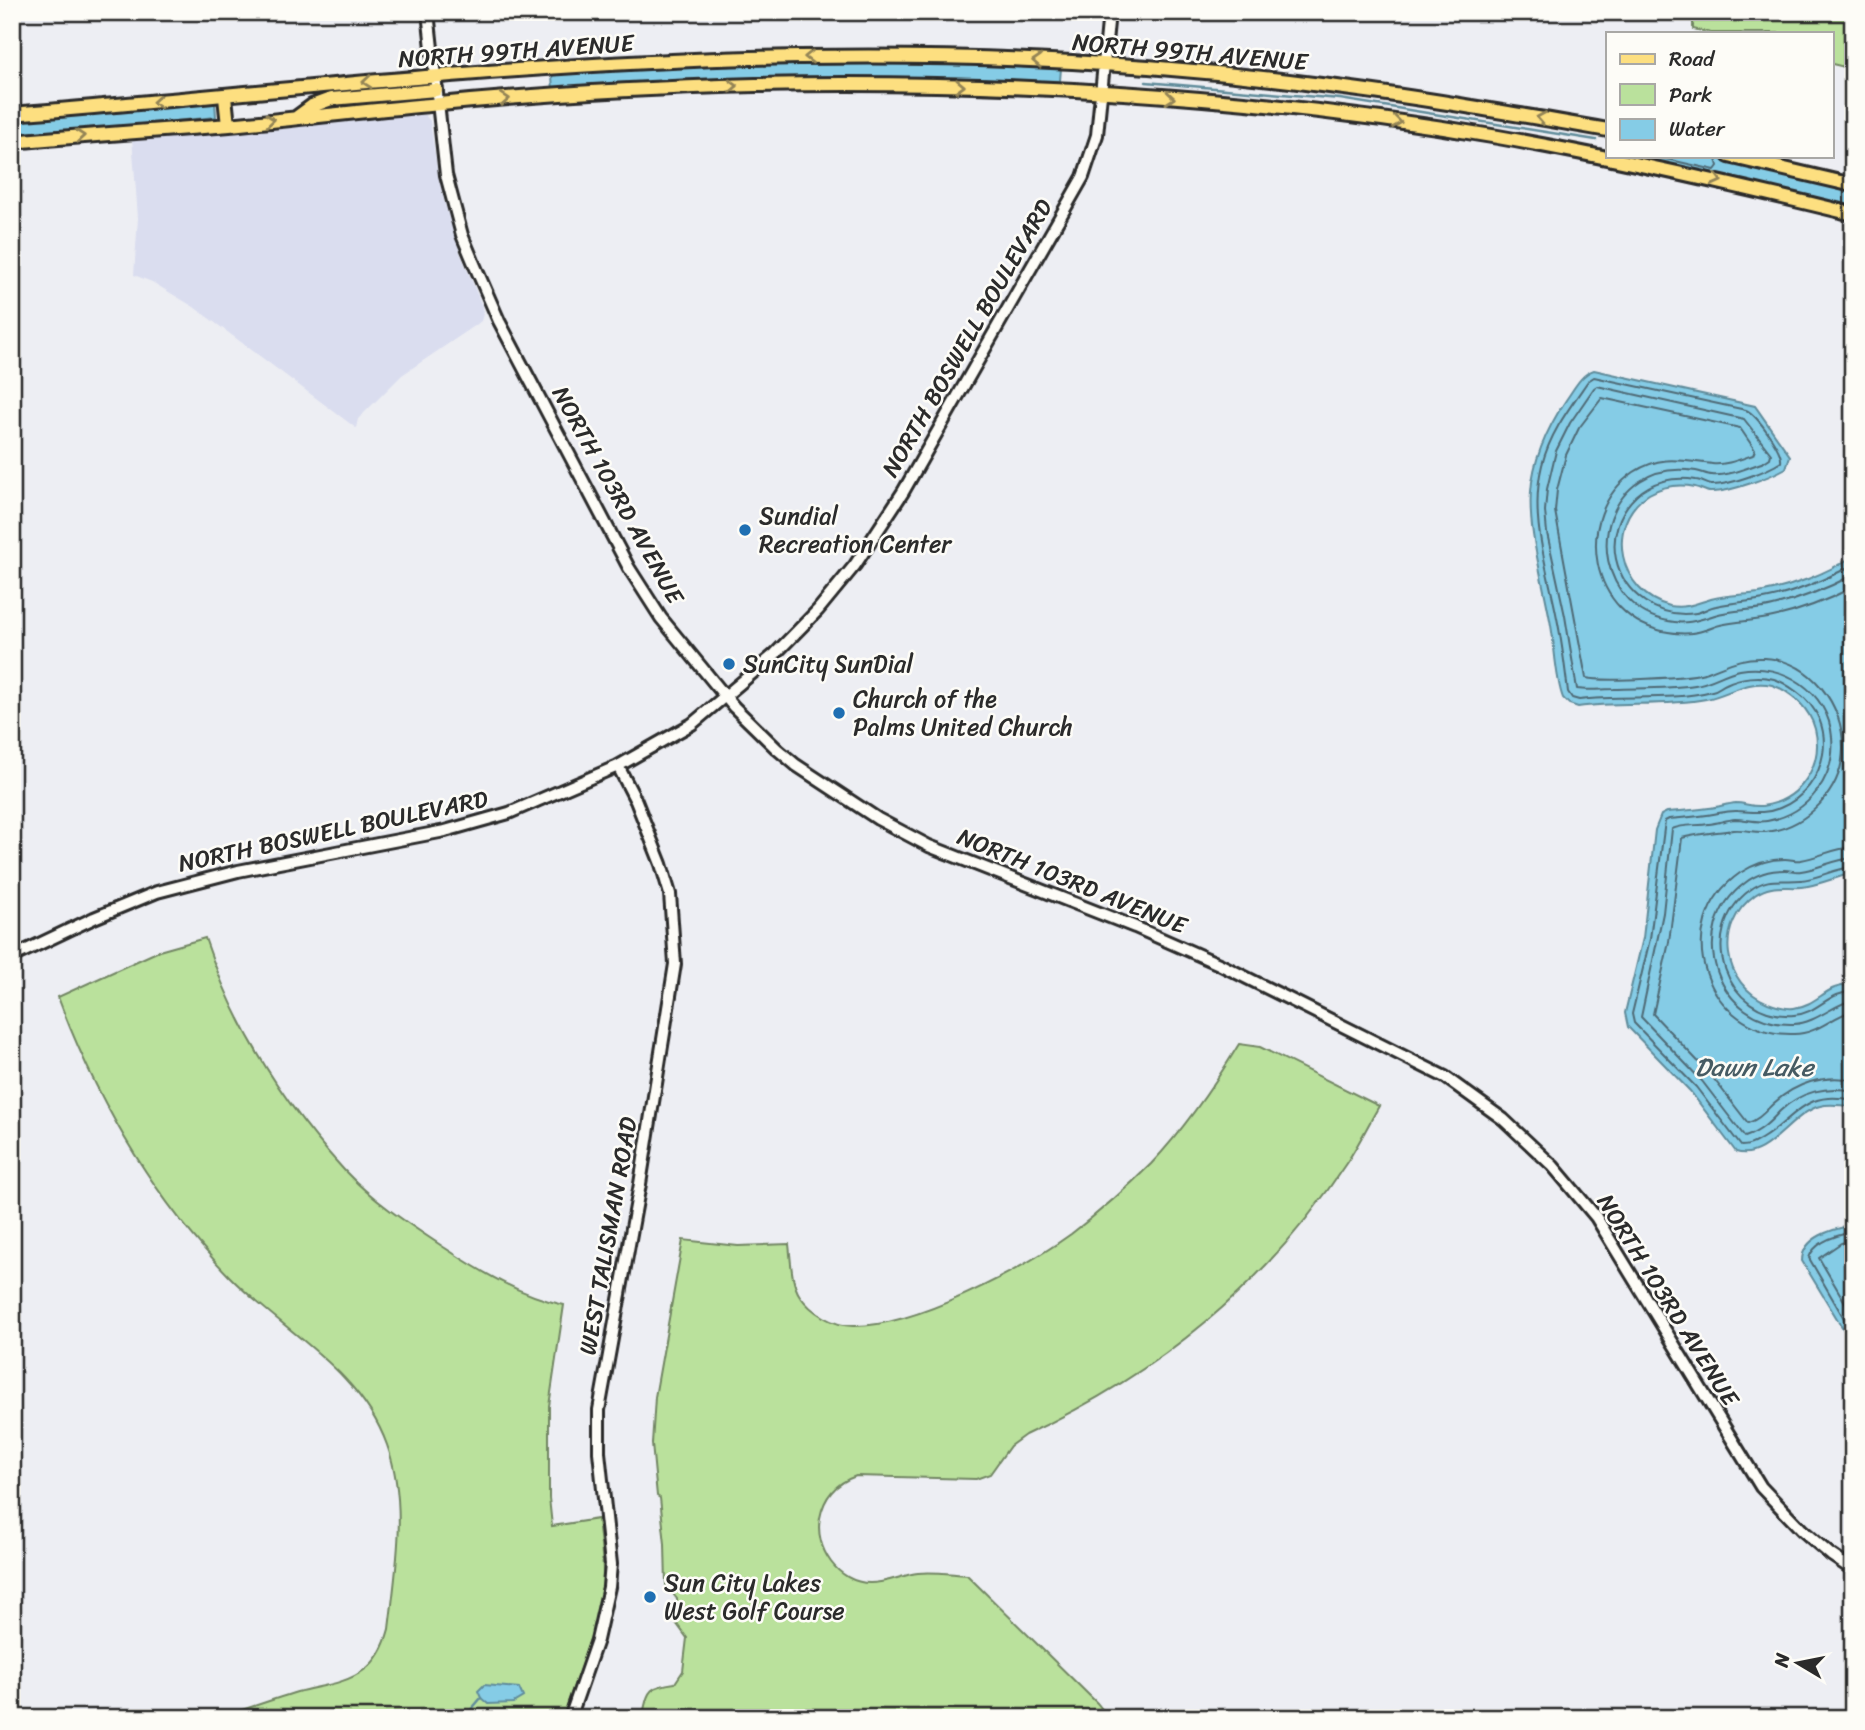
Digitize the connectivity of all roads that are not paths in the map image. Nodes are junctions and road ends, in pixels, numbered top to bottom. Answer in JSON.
{"nodes":[{"id":1,"x":428,"y":12,"type":"edge"},
{"id":2,"x":1109,"y":12,"type":"edge"},
{"id":3,"x":1105,"y":65,"type":"junction"},
{"id":4,"x":435,"y":76,"type":"junction"},
{"id":5,"x":436,"y":90,"type":"junction"},
{"id":6,"x":1102,"y":93,"type":"junction"},
{"id":7,"x":225,"y":97,"type":"junction"},
{"id":8,"x":437,"y":104,"type":"junction"},
{"id":9,"x":12,"y":114,"type":"edge"},
{"id":10,"x":297,"y":117,"type":"junction"},
{"id":11,"x":228,"y":125,"type":"junction"},
{"id":12,"x":1606,"y":130,"type":"edge"},
{"id":13,"x":12,"y":142,"type":"edge"},
{"id":14,"x":1737,"y":158,"type":"edge"},
{"id":15,"x":1853,"y":186,"type":"edge"},
{"id":16,"x":1853,"y":214,"type":"edge"},
{"id":17,"x":725,"y":697,"type":"junction"},
{"id":18,"x":618,"y":766,"type":"junction"},
{"id":19,"x":12,"y":957,"type":"edge"},
{"id":20,"x":1853,"y":1570,"type":"edge"},
{"id":21,"x":570,"y":1718,"type":"edge"}],
"edges":[{"from":1,"to":4,"type":"street","name":"NORTH 103RD AVENUE"},
{"from":2,"to":3,"type":"street","name":"NORTH BOSWELL BOULEVARD"},
{"from":3,"to":4,"type":"main road","name":"NORTH 99TH AVENUE","one_way":true},
{"from":3,"to":6,"type":"street","name":"NORTH BOSWELL BOULEVARD"},
{"from":12,"to":3,"type":"main road","name":"NORTH 99TH AVENUE","one_way":true},
{"from":4,"to":5,"type":"street","name":"NORTH 103RD AVENUE"},
{"from":4,"to":7,"type":"main road","name":"NORTH 99TH AVENUE","one_way":true},
{"from":5,"to":8,"type":"street","name":"NORTH 103RD AVENUE"},
{"from":5,"to":10,"type":"main road","name":"NORTH 99TH AVENUE"},
{"from":8,"to":6,"type":"main road","name":"NORTH 99TH AVENUE","one_way":true},
{"from":6,"to":16,"type":"main road","name":"NORTH 99TH AVENUE","one_way":true},
{"from":6,"to":17,"type":"street","name":"NORTH BOSWELL BOULEVARD"},
{"from":7,"to":9,"type":"main road","name":"NORTH 99TH AVENUE","one_way":true},
{"from":7,"to":11,"type":"main road"},
{"from":8,"to":10,"type":"main road","name":"NORTH 99TH AVENUE"},
{"from":8,"to":17,"type":"street","name":"NORTH 103RD AVENUE"},
{"from":11,"to":10,"type":"main road","name":"NORTH 99TH AVENUE","one_way":true},
{"from":13,"to":11,"type":"main road","name":"NORTH 99TH AVENUE","one_way":true},
{"from":14,"to":15,"type":"main road"},
{"from":17,"to":18,"type":"street","name":"NORTH BOSWELL BOULEVARD"},
{"from":17,"to":20,"type":"street","name":"NORTH 103RD AVENUE"},
{"from":18,"to":19,"type":"street","name":"NORTH BOSWELL BOULEVARD"},
{"from":18,"to":21,"type":"street","name":"WEST TALISMAN ROAD"}]}
